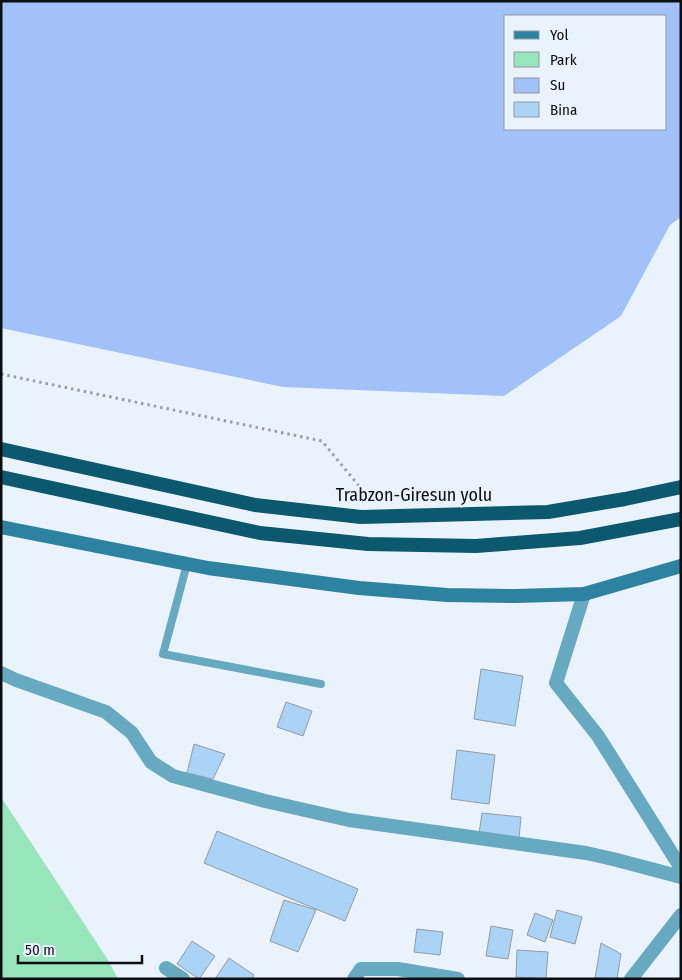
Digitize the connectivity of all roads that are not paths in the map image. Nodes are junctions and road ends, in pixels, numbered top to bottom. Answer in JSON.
{"nodes":[{"id":1,"x":1,"y":449,"type":"edge"},
{"id":2,"x":1,"y":477,"type":"edge"},
{"id":3,"x":681,"y":487,"type":"edge"},
{"id":4,"x":681,"y":519,"type":"edge"},
{"id":5,"x":1,"y":527,"type":"edge"},
{"id":6,"x":187,"y":564,"type":"junction"},
{"id":7,"x":681,"y":566,"type":"edge"},
{"id":8,"x":584,"y":594,"type":"junction"},
{"id":9,"x":1,"y":673,"type":"edge"},
{"id":10,"x":321,"y":684,"type":"dead end"},
{"id":11,"x":681,"y":868,"type":"edge"},
{"id":12,"x":681,"y":878,"type":"edge"},
{"id":13,"x":681,"y":915,"type":"edge"},
{"id":14,"x":166,"y":968,"type":"dead end"},
{"id":15,"x":183,"y":979,"type":"edge"},
{"id":16,"x":354,"y":979,"type":"edge"},
{"id":17,"x":458,"y":979,"type":"edge"},
{"id":18,"x":631,"y":979,"type":"edge"}],
"edges":[{"from":1,"to":3,"type":"highway","name":"Trabzon-Giresun yolu"},
{"from":2,"to":4,"type":"highway"},
{"from":5,"to":6,"type":"main road"},
{"from":6,"to":8,"type":"main road"},
{"from":6,"to":10,"type":"lane"},
{"from":7,"to":8,"type":"main road"},
{"from":8,"to":11,"type":"street"},
{"from":9,"to":12,"type":"street"},
{"from":13,"to":18,"type":"street"},
{"from":14,"to":15,"type":"street"},
{"from":16,"to":17,"type":"street"}]}
